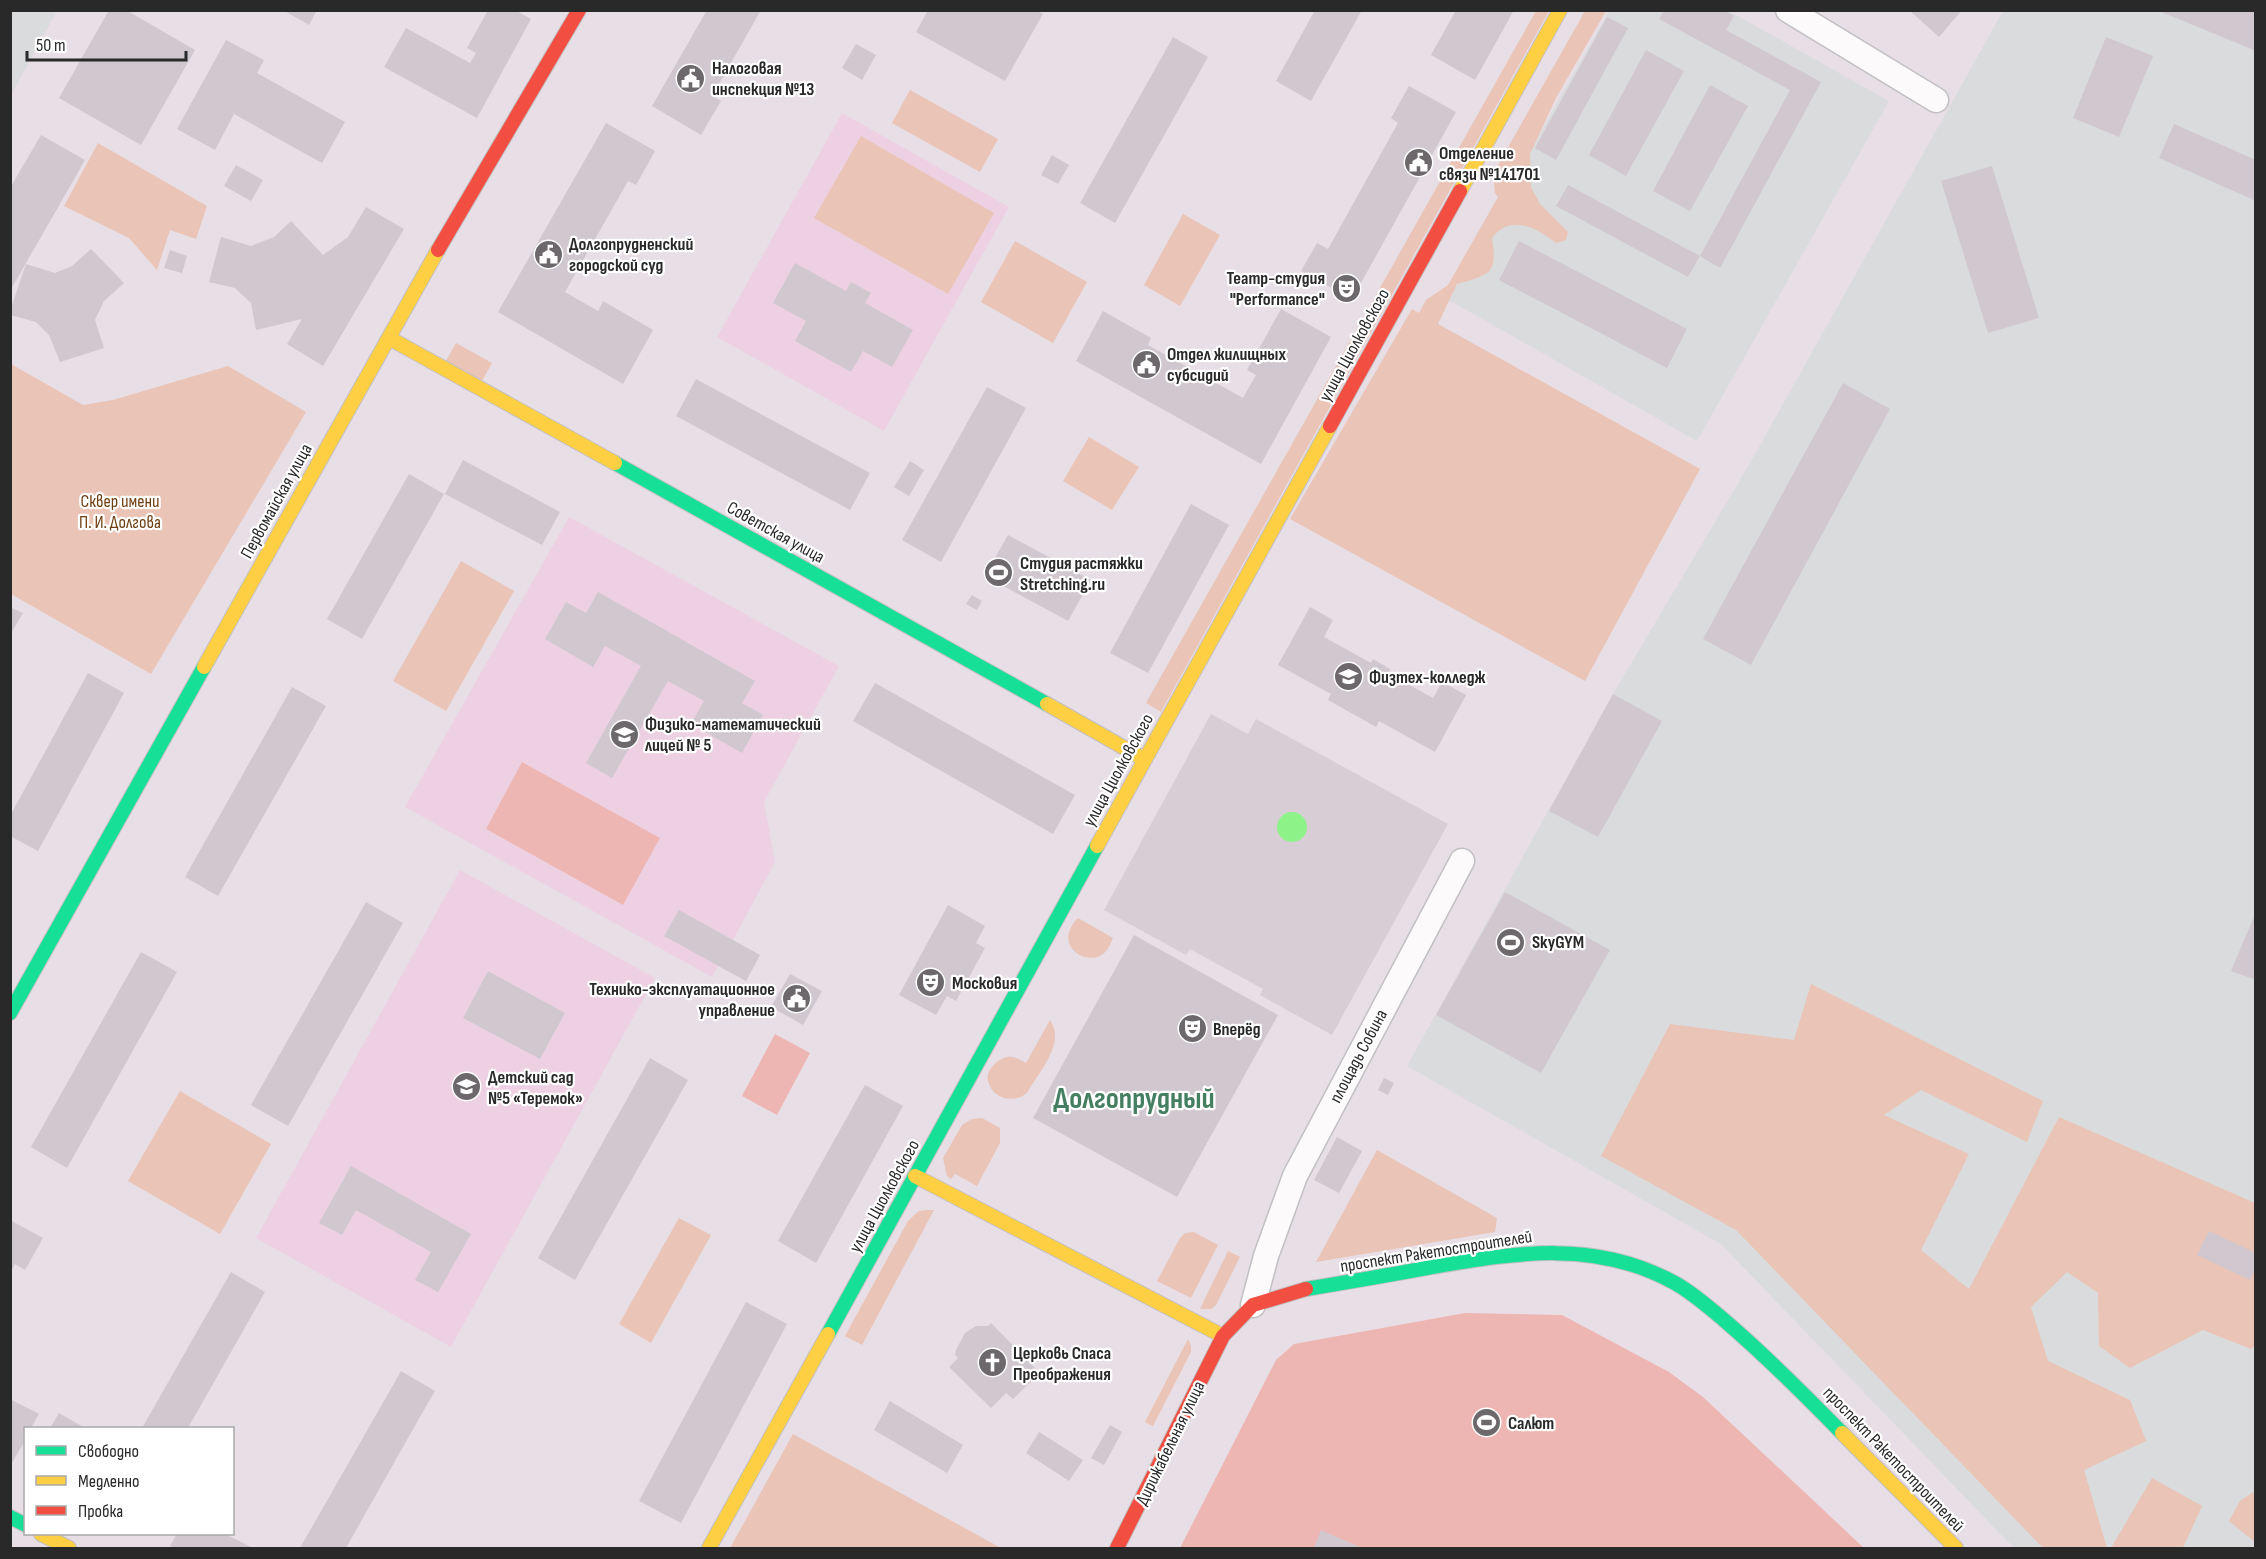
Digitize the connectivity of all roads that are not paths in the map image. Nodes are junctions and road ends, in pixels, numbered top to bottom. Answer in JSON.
{"nodes":[{"id":1,"x":579,"y":10,"type":"edge"},
{"id":2,"x":1560,"y":10,"type":"edge"},
{"id":3,"x":1788,"y":10,"type":"edge"},
{"id":4,"x":1936,"y":100,"type":"dead end"},
{"id":5,"x":389,"y":338,"type":"junction"},
{"id":6,"x":1144,"y":759,"type":"junction"},
{"id":7,"x":1462,"y":861,"type":"dead end"},
{"id":8,"x":10,"y":1013,"type":"edge"},
{"id":9,"x":915,"y":1176,"type":"junction"},
{"id":10,"x":1253,"y":1305,"type":"junction"},
{"id":11,"x":1223,"y":1336,"type":"junction"},
{"id":12,"x":10,"y":1517,"type":"edge"},
{"id":13,"x":24,"y":1524,"type":"edge"},
{"id":14,"x":45,"y":1535,"type":"edge"},
{"id":15,"x":69,"y":1548,"type":"edge"},
{"id":16,"x":709,"y":1548,"type":"edge"},
{"id":17,"x":1117,"y":1548,"type":"edge"},
{"id":18,"x":1956,"y":1548,"type":"edge"}],
"edges":[{"from":1,"to":5,"type":"street","name":"Первомайская улица"},
{"from":2,"to":6,"type":"street","name":"улица Циолковского"},
{"from":3,"to":4,"type":"street"},
{"from":5,"to":6,"type":"street","name":"Советская улица"},
{"from":5,"to":8,"type":"street","name":"Первомайская улица"},
{"from":6,"to":9,"type":"street","name":"улица Циолковского"},
{"from":7,"to":10,"type":"street","name":"площадь Собина"},
{"from":9,"to":11,"type":"street"},
{"from":9,"to":16,"type":"street","name":"улица Циолковского"},
{"from":10,"to":11,"type":"street","name":"проспект Ракетостроителей"},
{"from":10,"to":18,"type":"street","name":"проспект Ракетостроителей"},
{"from":11,"to":17,"type":"street","name":"Дирижабельная улица"},
{"from":12,"to":13,"type":"street"},
{"from":14,"to":15,"type":"street"}]}
